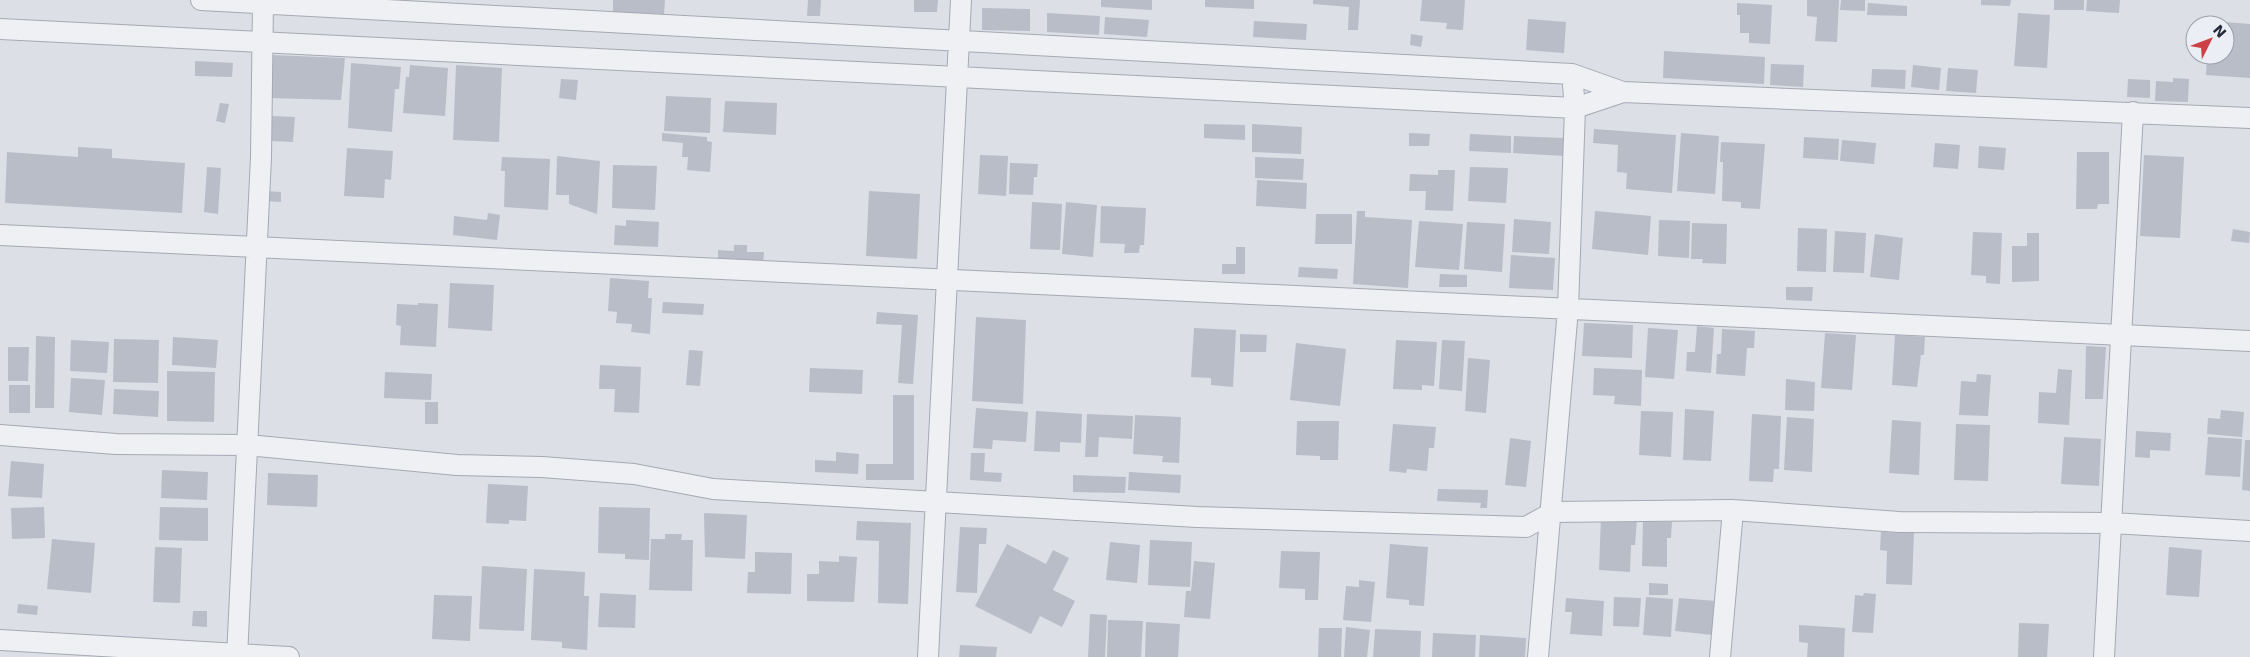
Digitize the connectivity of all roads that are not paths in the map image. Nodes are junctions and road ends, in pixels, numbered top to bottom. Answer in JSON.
{"nodes":[{"id":1,"x":200,"y":0,"type":"edge"},
{"id":2,"x":962,"y":0,"type":"edge"},
{"id":3,"x":263,"y":2,"type":"junction"},
{"id":4,"x":0,"y":29,"type":"edge"},
{"id":5,"x":961,"y":41,"type":"junction"},
{"id":6,"x":263,"y":42,"type":"junction"},
{"id":7,"x":1572,"y":74,"type":"junction"},
{"id":8,"x":959,"y":78,"type":"junction"},
{"id":9,"x":1623,"y":92,"type":"junction"},
{"id":10,"x":1574,"y":108,"type":"junction"},
{"id":11,"x":2133,"y":112,"type":"junction"},
{"id":12,"x":2250,"y":118,"type":"edge"},
{"id":13,"x":0,"y":235,"type":"edge"},
{"id":14,"x":257,"y":247,"type":"junction"},
{"id":15,"x":948,"y":280,"type":"junction"},
{"id":16,"x":1568,"y":309,"type":"junction"},
{"id":17,"x":2121,"y":335,"type":"junction"},
{"id":18,"x":2250,"y":341,"type":"edge"},
{"id":19,"x":0,"y":435,"type":"edge"},
{"id":20,"x":247,"y":445,"type":"junction"},
{"id":21,"x":935,"y":502,"type":"junction"},
{"id":22,"x":1733,"y":510,"type":"junction"},
{"id":23,"x":1552,"y":512,"type":"junction"},
{"id":24,"x":2112,"y":523,"type":"junction"},
{"id":25,"x":2250,"y":531,"type":"edge"},
{"id":26,"x":0,"y":640,"type":"edge"},
{"id":27,"x":237,"y":655,"type":"edge"},
{"id":28,"x":290,"y":657,"type":"edge"},
{"id":29,"x":928,"y":657,"type":"edge"},
{"id":30,"x":1538,"y":657,"type":"edge"},
{"id":31,"x":1720,"y":657,"type":"edge"},
{"id":32,"x":2104,"y":657,"type":"edge"}],
"edges":[{"from":1,"to":3,"type":"street"},
{"from":2,"to":5,"type":"street"},
{"from":3,"to":5,"type":"street"},
{"from":3,"to":6,"type":"street"},
{"from":4,"to":6,"type":"street"},
{"from":5,"to":7,"type":"street"},
{"from":5,"to":8,"type":"street"},
{"from":6,"to":8,"type":"street"},
{"from":6,"to":14,"type":"street"},
{"from":7,"to":9,"type":"street"},
{"from":7,"to":10,"type":"street"},
{"from":8,"to":10,"type":"street"},
{"from":8,"to":15,"type":"street"},
{"from":9,"to":10,"type":"street"},
{"from":9,"to":11,"type":"street"},
{"from":10,"to":16,"type":"street"},
{"from":11,"to":12,"type":"street"},
{"from":11,"to":17,"type":"street"},
{"from":13,"to":14,"type":"street"},
{"from":14,"to":15,"type":"street"},
{"from":14,"to":20,"type":"street"},
{"from":15,"to":16,"type":"street"},
{"from":15,"to":21,"type":"street"},
{"from":16,"to":17,"type":"street"},
{"from":16,"to":23,"type":"street"},
{"from":17,"to":18,"type":"street"},
{"from":17,"to":24,"type":"street"},
{"from":19,"to":20,"type":"street"},
{"from":20,"to":21,"type":"street"},
{"from":20,"to":27,"type":"street"},
{"from":21,"to":23,"type":"street"},
{"from":21,"to":29,"type":"street"},
{"from":22,"to":23,"type":"street"},
{"from":22,"to":24,"type":"street"},
{"from":22,"to":31,"type":"street"},
{"from":23,"to":30,"type":"street"},
{"from":24,"to":25,"type":"street"},
{"from":24,"to":32,"type":"street"},
{"from":26,"to":27,"type":"street"},
{"from":27,"to":28,"type":"street"}]}
